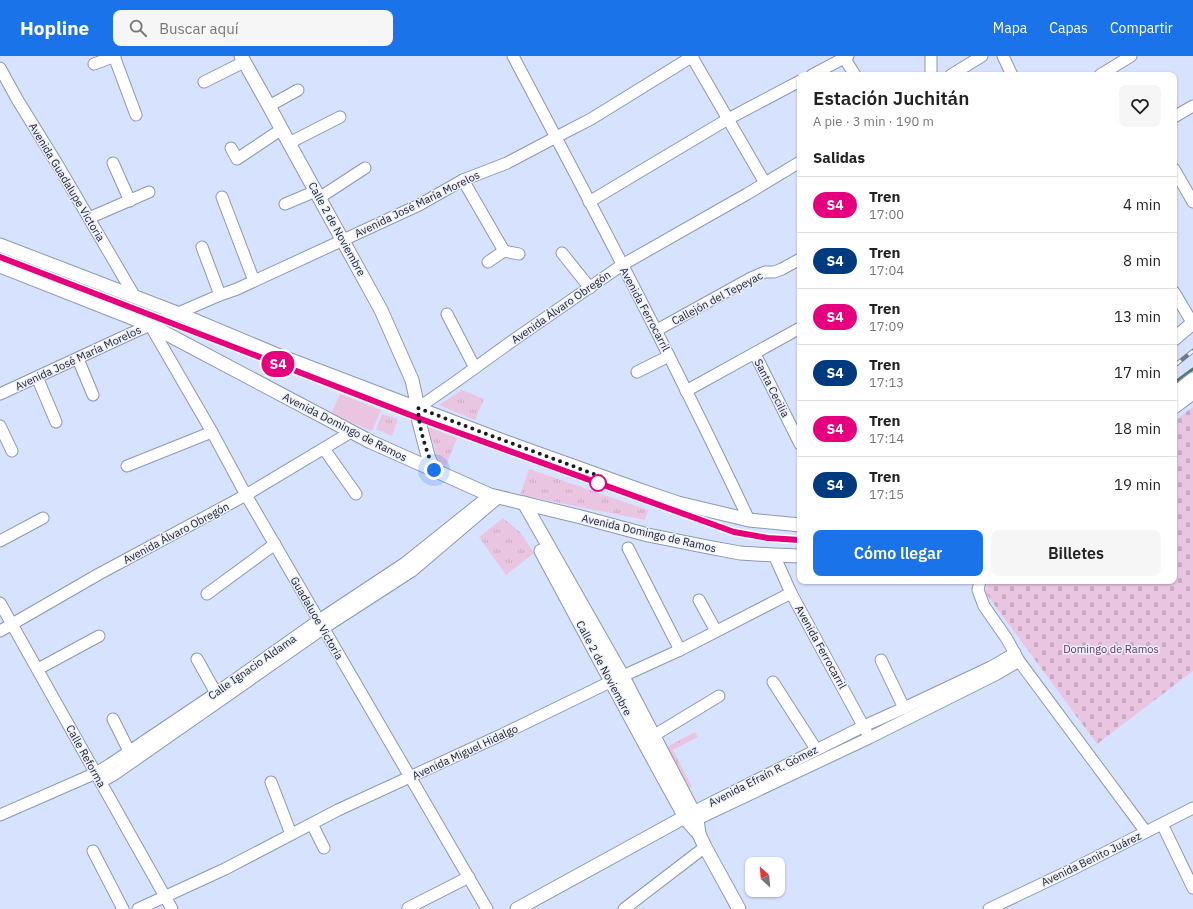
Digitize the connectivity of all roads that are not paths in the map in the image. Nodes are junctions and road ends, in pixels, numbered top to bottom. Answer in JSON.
{"nodes":[{"id":1,"x":114,"y":56,"type":"edge"},
{"id":2,"x":514,"y":56,"type":"edge"},
{"id":3,"x":692,"y":56,"type":"edge"},
{"id":4,"x":931,"y":56,"type":"edge"},
{"id":5,"x":982,"y":56,"type":"edge"},
{"id":6,"x":1003,"y":56,"type":"edge"},
{"id":7,"x":1131,"y":56,"type":"edge"},
{"id":8,"x":845,"y":57,"type":"edge"},
{"id":9,"x":243,"y":59,"type":"edge"},
{"id":10,"x":94,"y":64,"type":"dead end"},
{"id":11,"x":0,"y":68,"type":"edge"},
{"id":12,"x":818,"y":72,"type":"edge"},
{"id":13,"x":853,"y":72,"type":"edge"},
{"id":14,"x":931,"y":72,"type":"edge"},
{"id":15,"x":956,"y":72,"type":"edge"},
{"id":16,"x":1011,"y":72,"type":"edge"},
{"id":17,"x":1105,"y":72,"type":"edge"},
{"id":18,"x":204,"y":82,"type":"dead end"},
{"id":19,"x":797,"y":83,"type":"edge"},
{"id":20,"x":298,"y":90,"type":"dead end"},
{"id":21,"x":269,"y":106,"type":"junction"},
{"id":22,"x":1193,"y":106,"type":"edge"},
{"id":23,"x":136,"y":115,"type":"dead end"},
{"id":24,"x":1177,"y":115,"type":"edge"},
{"id":25,"x":340,"y":117,"type":"dead end"},
{"id":26,"x":728,"y":119,"type":"junction"},
{"id":27,"x":282,"y":129,"type":"junction"},
{"id":28,"x":556,"y":137,"type":"junction"},
{"id":29,"x":289,"y":143,"type":"junction"},
{"id":30,"x":231,"y":148,"type":"dead end"},
{"id":31,"x":113,"y":163,"type":"dead end"},
{"id":32,"x":797,"y":164,"type":"edge"},
{"id":33,"x":365,"y":168,"type":"dead end"},
{"id":34,"x":1177,"y":176,"type":"edge"},
{"id":35,"x":463,"y":180,"type":"junction"},
{"id":36,"x":765,"y":183,"type":"junction"},
{"id":37,"x":149,"y":192,"type":"dead end"},
{"id":38,"x":318,"y":194,"type":"junction"},
{"id":39,"x":222,"y":197,"type":"dead end"},
{"id":40,"x":130,"y":201,"type":"junction"},
{"id":41,"x":589,"y":202,"type":"junction"},
{"id":42,"x":1193,"y":202,"type":"edge"},
{"id":43,"x":285,"y":204,"type":"dead end"},
{"id":44,"x":89,"y":218,"type":"junction"},
{"id":45,"x":343,"y":240,"type":"junction"},
{"id":46,"x":0,"y":245,"type":"edge"},
{"id":47,"x":202,"y":247,"type":"dead end"},
{"id":48,"x":504,"y":251,"type":"junction"},
{"id":49,"x":519,"y":254,"type":"dead end"},
{"id":50,"x":562,"y":254,"type":"dead end"},
{"id":51,"x":797,"y":261,"type":"edge"},
{"id":52,"x":488,"y":262,"type":"dead end"},
{"id":53,"x":622,"y":265,"type":"junction"},
{"id":54,"x":0,"y":266,"type":"edge"},
{"id":55,"x":254,"y":281,"type":"junction"},
{"id":56,"x":590,"y":288,"type":"junction"},
{"id":57,"x":220,"y":295,"type":"junction"},
{"id":58,"x":135,"y":297,"type":"junction"},
{"id":59,"x":1177,"y":297,"type":"edge"},
{"id":60,"x":177,"y":313,"type":"junction"},
{"id":61,"x":447,"y":314,"type":"dead end"},
{"id":62,"x":1193,"y":323,"type":"edge"},
{"id":63,"x":150,"y":325,"type":"junction"},
{"id":64,"x":657,"y":330,"type":"junction"},
{"id":65,"x":797,"y":330,"type":"edge"},
{"id":66,"x":1177,"y":336,"type":"edge"},
{"id":67,"x":754,"y":354,"type":"junction"},
{"id":68,"x":669,"y":356,"type":"junction"},
{"id":69,"x":78,"y":358,"type":"junction"},
{"id":70,"x":475,"y":368,"type":"junction"},
{"id":71,"x":637,"y":372,"type":"dead end"},
{"id":72,"x":37,"y":377,"type":"junction"},
{"id":73,"x":1193,"y":379,"type":"edge"},
{"id":74,"x":686,"y":391,"type":"junction"},
{"id":75,"x":1177,"y":392,"type":"edge"},
{"id":76,"x":1193,"y":393,"type":"edge"},
{"id":77,"x":0,"y":394,"type":"edge"},
{"id":78,"x":93,"y":395,"type":"dead end"},
{"id":79,"x":1177,"y":406,"type":"edge"},
{"id":80,"x":418,"y":408,"type":"junction"},
{"id":81,"x":56,"y":422,"type":"dead end"},
{"id":82,"x":0,"y":426,"type":"edge"},
{"id":83,"x":212,"y":432,"type":"junction"},
{"id":84,"x":351,"y":432,"type":"junction"},
{"id":85,"x":797,"y":438,"type":"edge"},
{"id":86,"x":324,"y":448,"type":"junction"},
{"id":87,"x":12,"y":451,"type":"dead end"},
{"id":88,"x":127,"y":466,"type":"dead end"},
{"id":89,"x":434,"y":470,"type":"junction"},
{"id":90,"x":356,"y":494,"type":"dead end"},
{"id":91,"x":246,"y":495,"type":"junction"},
{"id":92,"x":495,"y":496,"type":"junction"},
{"id":93,"x":518,"y":502,"type":"junction"},
{"id":94,"x":545,"y":508,"type":"junction"},
{"id":95,"x":43,"y":518,"type":"dead end"},
{"id":96,"x":749,"y":520,"type":"junction"},
{"id":97,"x":797,"y":525,"type":"edge"},
{"id":98,"x":533,"y":527,"type":"junction"},
{"id":99,"x":0,"y":541,"type":"edge"},
{"id":100,"x":275,"y":544,"type":"junction"},
{"id":101,"x":628,"y":548,"type":"dead end"},
{"id":102,"x":774,"y":556,"type":"junction"},
{"id":103,"x":797,"y":556,"type":"edge"},
{"id":104,"x":979,"y":584,"type":"edge"},
{"id":105,"x":791,"y":593,"type":"junction"},
{"id":106,"x":207,"y":594,"type":"dead end"},
{"id":107,"x":699,"y":600,"type":"dead end"},
{"id":108,"x":0,"y":603,"type":"edge"},
{"id":109,"x":12,"y":624,"type":"junction"},
{"id":110,"x":321,"y":624,"type":"junction"},
{"id":111,"x":0,"y":631,"type":"edge"},
{"id":112,"x":716,"y":631,"type":"junction"},
{"id":113,"x":99,"y":636,"type":"dead end"},
{"id":114,"x":680,"y":650,"type":"junction"},
{"id":115,"x":1017,"y":657,"type":"junction"},
{"id":116,"x":197,"y":659,"type":"dead end"},
{"id":117,"x":881,"y":660,"type":"dead end"},
{"id":118,"x":38,"y":669,"type":"junction"},
{"id":119,"x":617,"y":679,"type":"junction"},
{"id":120,"x":773,"y":682,"type":"dead end"},
{"id":121,"x":719,"y":696,"type":"dead end"},
{"id":122,"x":212,"y":699,"type":"junction"},
{"id":123,"x":904,"y":708,"type":"junction"},
{"id":124,"x":113,"y":719,"type":"dead end"},
{"id":125,"x":864,"y":726,"type":"junction"},
{"id":126,"x":653,"y":736,"type":"junction"},
{"id":127,"x":869,"y":738,"type":"junction"},
{"id":128,"x":816,"y":750,"type":"junction"},
{"id":129,"x":129,"y":751,"type":"junction"},
{"id":130,"x":409,"y":777,"type":"junction"},
{"id":131,"x":99,"y":778,"type":"junction"},
{"id":132,"x":271,"y":782,"type":"dead end"},
{"id":133,"x":1193,"y":808,"type":"edge"},
{"id":134,"x":0,"y":816,"type":"edge"},
{"id":135,"x":691,"y":818,"type":"junction"},
{"id":136,"x":312,"y":824,"type":"junction"},
{"id":137,"x":1162,"y":824,"type":"junction"},
{"id":138,"x":1146,"y":832,"type":"junction"},
{"id":139,"x":292,"y":834,"type":"junction"},
{"id":140,"x":705,"y":847,"type":"junction"},
{"id":141,"x":324,"y":848,"type":"dead end"},
{"id":142,"x":93,"y":851,"type":"dead end"},
{"id":143,"x":469,"y":877,"type":"junction"},
{"id":144,"x":1193,"y":888,"type":"edge"},
{"id":145,"x":164,"y":896,"type":"junction"},
{"id":146,"x":408,"y":908,"type":"dead end"},
{"id":147,"x":123,"y":909,"type":"edge"},
{"id":148,"x":138,"y":909,"type":"edge"},
{"id":149,"x":172,"y":909,"type":"edge"},
{"id":150,"x":487,"y":909,"type":"edge"},
{"id":151,"x":516,"y":909,"type":"edge"},
{"id":152,"x":624,"y":909,"type":"edge"},
{"id":153,"x":739,"y":909,"type":"edge"},
{"id":154,"x":989,"y":909,"type":"edge"}],
"edges":[{"from":1,"to":10,"type":"street"},
{"from":1,"to":23,"type":"street"},
{"from":2,"to":28,"type":"street","name":"Avenida Ferrocarril"},
{"from":3,"to":26,"type":"street"},
{"from":3,"to":28,"type":"street","name":"Avenida José María Morelos"},
{"from":4,"to":14,"type":"street"},
{"from":5,"to":15,"type":"street"},
{"from":6,"to":16,"type":"street"},
{"from":7,"to":17,"type":"street"},
{"from":8,"to":12,"type":"street"},
{"from":8,"to":13,"type":"street"},
{"from":9,"to":18,"type":"street"},
{"from":9,"to":21,"type":"street","name":"Calle 2 de Noviembre"},
{"from":11,"to":44,"type":"street","name":"Avenida Guadalupe Victoria"},
{"from":19,"to":26,"type":"street"},
{"from":20,"to":21,"type":"street"},
{"from":21,"to":27,"type":"street","name":"Calle 2 de Noviembre"},
{"from":22,"to":24,"type":"street"},
{"from":25,"to":29,"type":"street"},
{"from":26,"to":36,"type":"street"},
{"from":26,"to":41,"type":"street"},
{"from":27,"to":29,"type":"street","name":"Calle 2 de Noviembre"},
{"from":27,"to":30,"type":"street"},
{"from":28,"to":35,"type":"street","name":"Avenida José María Morelos"},
{"from":28,"to":41,"type":"street","name":"Avenida Ferrocarril"},
{"from":29,"to":38,"type":"street","name":"Calle 2 de Noviembre"},
{"from":31,"to":40,"type":"street"},
{"from":32,"to":36,"type":"street","name":"Avenida Álvaro Obregón"},
{"from":33,"to":38,"type":"street"},
{"from":34,"to":42,"type":"street"},
{"from":35,"to":45,"type":"street","name":"Avenida José María Morelos"},
{"from":35,"to":48,"type":"street"},
{"from":36,"to":53,"type":"street","name":"Avenida Álvaro Obregón"},
{"from":37,"to":40,"type":"street"},
{"from":38,"to":43,"type":"street"},
{"from":38,"to":45,"type":"street","name":"Calle 2 de Noviembre"},
{"from":39,"to":55,"type":"street"},
{"from":40,"to":44,"type":"street"},
{"from":41,"to":53,"type":"street","name":"Avenida Ferrocarril"},
{"from":44,"to":58,"type":"street","name":"Avenida Guadalupe Victoria"},
{"from":45,"to":55,"type":"street","name":"Avenida José María Morelos"},
{"from":45,"to":80,"type":"street","name":"Calle 2 de Noviembre"},
{"from":46,"to":58,"type":"street"},
{"from":47,"to":57,"type":"street"},
{"from":48,"to":49,"type":"street"},
{"from":48,"to":52,"type":"street"},
{"from":50,"to":56,"type":"street"},
{"from":51,"to":64,"type":"street","name":"Callejón del Tepeyac"},
{"from":53,"to":56,"type":"street","name":"Avenida Álvaro Obregón"},
{"from":53,"to":64,"type":"street","name":"Avenida Ferrocarril"},
{"from":54,"to":63,"type":"street","name":"Avenida Domingo de Ramos"},
{"from":55,"to":57,"type":"street","name":"Avenida José María Morelos"},
{"from":56,"to":70,"type":"street","name":"Avenida Álvaro Obregón"},
{"from":57,"to":60,"type":"street","name":"Avenida José María Morelos"},
{"from":58,"to":60,"type":"street"},
{"from":59,"to":62,"type":"street"},
{"from":60,"to":63,"type":"street","name":"Avenida José María Morelos"},
{"from":60,"to":80,"type":"street"},
{"from":61,"to":70,"type":"street"},
{"from":62,"to":66,"type":"street"},
{"from":63,"to":69,"type":"street","name":"Avenida José María Morelos"},
{"from":63,"to":83,"type":"street","name":"Guadaluoe Victoria"},
{"from":63,"to":84,"type":"street","name":"Avenida Domingo de Ramos"},
{"from":64,"to":68,"type":"street","name":"Avenida Ferrocarril"},
{"from":65,"to":67,"type":"street"},
{"from":67,"to":74,"type":"street"},
{"from":67,"to":85,"type":"street","name":"Santa Cecilia"},
{"from":68,"to":71,"type":"street"},
{"from":68,"to":74,"type":"street","name":"Avenida Ferrocarril"},
{"from":69,"to":72,"type":"street","name":"Avenida José María Morelos"},
{"from":69,"to":78,"type":"street"},
{"from":70,"to":80,"type":"street","name":"Avenida Álvaro Obregón"},
{"from":72,"to":77,"type":"street","name":"Avenida José María Morelos"},
{"from":72,"to":81,"type":"street"},
{"from":73,"to":75,"type":"street"},
{"from":74,"to":96,"type":"street","name":"Avenida Ferrocarril"},
{"from":76,"to":79,"type":"street"},
{"from":80,"to":89,"type":"street"},
{"from":80,"to":96,"type":"street"},
{"from":82,"to":87,"type":"street"},
{"from":83,"to":88,"type":"street"},
{"from":83,"to":91,"type":"street","name":"Guadaluoe Victoria"},
{"from":84,"to":86,"type":"street","name":"Avenida Álvaro Obregón"},
{"from":84,"to":89,"type":"street","name":"Avenida Domingo de Ramos"},
{"from":86,"to":90,"type":"street"},
{"from":86,"to":91,"type":"street","name":"Avenida Álvaro Obregón"},
{"from":89,"to":92,"type":"street","name":"Avenida Domingo de Ramos"},
{"from":91,"to":100,"type":"street","name":"Guadaluoe Victoria"},
{"from":91,"to":109,"type":"street","name":"Avenida Álvaro Obregón"},
{"from":92,"to":93,"type":"street","name":"Avenida Domingo de Ramos"},
{"from":92,"to":110,"type":"street","name":"Calle Ignacio Aldama"},
{"from":93,"to":94,"type":"street","name":"Avenida Domingo de Ramos"},
{"from":93,"to":98,"type":"street","name":"Calle 2 de Noviembre"},
{"from":94,"to":98,"type":"street"},
{"from":94,"to":102,"type":"street","name":"Avenida Domingo de Ramos"},
{"from":95,"to":99,"type":"street"},
{"from":96,"to":97,"type":"street"},
{"from":98,"to":119,"type":"street","name":"Calle 2 de Noviembre"},
{"from":100,"to":106,"type":"street"},
{"from":100,"to":110,"type":"street","name":"Guadaluoe Victoria"},
{"from":101,"to":114,"type":"street"},
{"from":102,"to":103,"type":"street","name":"Avenida Domingo de Ramos"},
{"from":102,"to":105,"type":"street","name":"Avenida Ferrocarril"},
{"from":104,"to":115,"type":"street"},
{"from":105,"to":112,"type":"street","name":"Avenida Miguel Hidalgo"},
{"from":105,"to":125,"type":"street","name":"Avenida Ferrocarril"},
{"from":107,"to":112,"type":"street"},
{"from":108,"to":109,"type":"street","name":"Calle Reforma"},
{"from":109,"to":111,"type":"street","name":"Avenida Álvaro Obregón"},
{"from":109,"to":118,"type":"street","name":"Calle Reforma"},
{"from":110,"to":122,"type":"street","name":"Calle Ignacio Aldama"},
{"from":110,"to":130,"type":"street","name":"Guadaluoe Victoria"},
{"from":112,"to":114,"type":"street","name":"Avenida Miguel Hidalgo"},
{"from":113,"to":118,"type":"street"},
{"from":114,"to":119,"type":"street","name":"Avenida Miguel Hidalgo"},
{"from":115,"to":123,"type":"street","name":"Avenida Efraín R. Gómez"},
{"from":115,"to":127,"type":"street","name":"Avenida Efraín R. Gómez"},
{"from":115,"to":138,"type":"street"},
{"from":116,"to":122,"type":"street"},
{"from":117,"to":123,"type":"street"},
{"from":118,"to":131,"type":"street","name":"Calle Reforma"},
{"from":119,"to":126,"type":"street","name":"Calle 2 de Noviembre"},
{"from":119,"to":130,"type":"street","name":"Avenida Miguel Hidalgo"},
{"from":119,"to":135,"type":"street","name":"Calle 2 de Noviembre"},
{"from":120,"to":128,"type":"street"},
{"from":121,"to":126,"type":"street"},
{"from":122,"to":129,"type":"street","name":"Calle Ignacio Aldama"},
{"from":122,"to":131,"type":"street","name":"Calle Ignacio Aldama"},
{"from":123,"to":125,"type":"street","name":"Avenida Efraín R. Gómez"},
{"from":124,"to":129,"type":"street"},
{"from":125,"to":127,"type":"street","name":"Avenida Ferrocarril"},
{"from":125,"to":128,"type":"street","name":"Avenida Efraín R. Gómez"},
{"from":126,"to":135,"type":"street","name":"Calle 2 de Noviembre"},
{"from":127,"to":135,"type":"street","name":"Avenida Efraín R. Gómez"},
{"from":128,"to":135,"type":"street","name":"Avenida Efraín R. Gómez"},
{"from":129,"to":131,"type":"street","name":"Calle Ignacio Aldama"},
{"from":130,"to":136,"type":"street","name":"Avenida Miguel Hidalgo"},
{"from":130,"to":143,"type":"street","name":"Guadaluoe Victoria"},
{"from":131,"to":134,"type":"street","name":"Calle Ignacio Aldama"},
{"from":131,"to":145,"type":"street","name":"Calle Reforma"},
{"from":132,"to":139,"type":"street"},
{"from":133,"to":137,"type":"street","name":"Avenida Benito Juárez"},
{"from":135,"to":140,"type":"street","name":"Calle 2 de Noviembre"},
{"from":135,"to":151,"type":"street","name":"Avenida Efraín R. Gómez"},
{"from":136,"to":139,"type":"street","name":"Avenida Miguel Hidalgo"},
{"from":136,"to":141,"type":"street"},
{"from":137,"to":138,"type":"street","name":"Avenida Benito Juárez"},
{"from":137,"to":144,"type":"street"},
{"from":138,"to":154,"type":"street","name":"Avenida Benito Juárez"},
{"from":139,"to":145,"type":"street","name":"Avenida Miguel Hidalgo"},
{"from":140,"to":152,"type":"street"},
{"from":140,"to":153,"type":"street","name":"Calle 2 de Noviembre"},
{"from":142,"to":147,"type":"street"},
{"from":143,"to":146,"type":"street"},
{"from":143,"to":150,"type":"street","name":"Guadaluoe Victoria"},
{"from":145,"to":148,"type":"street","name":"Avenida Miguel Hidalgo"},
{"from":145,"to":149,"type":"street","name":"Calle Reforma"}]}
